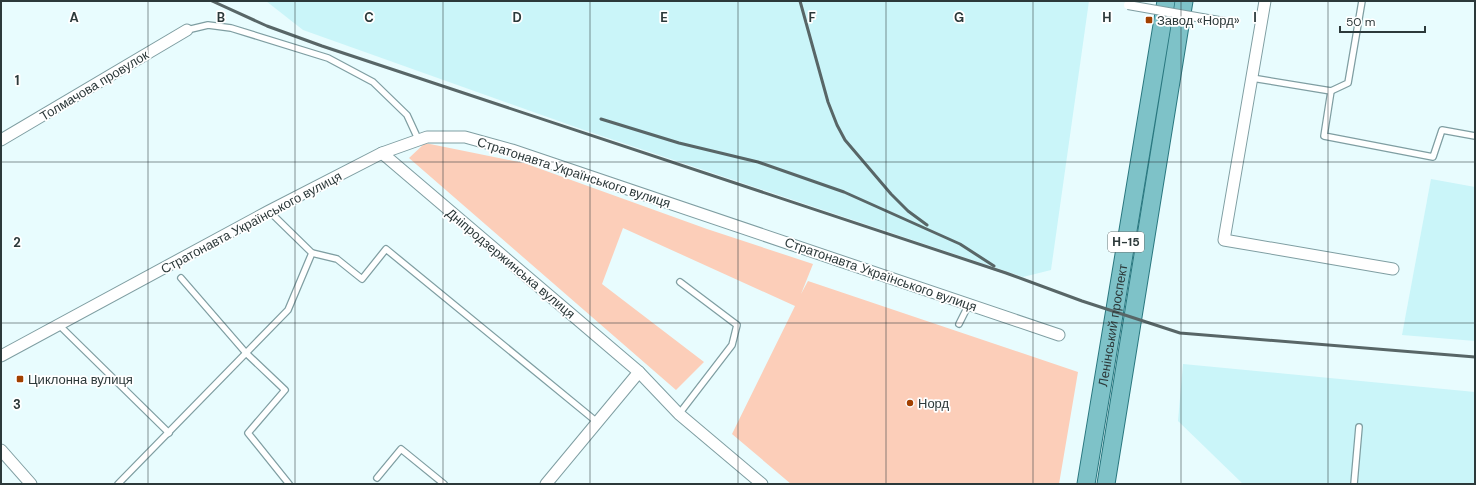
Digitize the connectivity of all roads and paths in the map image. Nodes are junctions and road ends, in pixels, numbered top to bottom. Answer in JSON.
{"nodes":[{"id":1,"x":1166,"y":1,"type":"edge"},
{"id":2,"x":1184,"y":1,"type":"edge"},
{"id":3,"x":1265,"y":1,"type":"edge"},
{"id":4,"x":1362,"y":1,"type":"edge"},
{"id":5,"x":1128,"y":5,"type":"dead end"},
{"id":6,"x":1225,"y":22,"type":"dead end"},
{"id":7,"x":187,"y":30,"type":"joint"},
{"id":8,"x":1252,"y":78,"type":"junction"},
{"id":9,"x":1331,"y":91,"type":"junction"},
{"id":10,"x":1475,"y":136,"type":"edge"},
{"id":11,"x":1,"y":140,"type":"edge"},
{"id":12,"x":419,"y":140,"type":"junction"},
{"id":13,"x":382,"y":153,"type":"junction"},
{"id":14,"x":270,"y":212,"type":"junction"},
{"id":15,"x":312,"y":253,"type":"junction"},
{"id":16,"x":1393,"y":269,"type":"dead end"},
{"id":17,"x":181,"y":278,"type":"dead end"},
{"id":18,"x":680,"y":282,"type":"dead end"},
{"id":19,"x":969,"y":304,"type":"junction"},
{"id":20,"x":959,"y":324,"type":"dead end"},
{"id":21,"x":59,"y":325,"type":"junction"},
{"id":22,"x":1059,"y":335,"type":"dead end"},
{"id":23,"x":246,"y":353,"type":"junction"},
{"id":24,"x":1,"y":356,"type":"edge"},
{"id":25,"x":639,"y":372,"type":"junction"},
{"id":26,"x":679,"y":414,"type":"junction"},
{"id":27,"x":597,"y":422,"type":"junction"},
{"id":28,"x":1359,"y":427,"type":"dead end"},
{"id":29,"x":169,"y":432,"type":"junction"},
{"id":30,"x":1,"y":450,"type":"edge"},
{"id":31,"x":377,"y":478,"type":"dead end"},
{"id":32,"x":31,"y":484,"type":"edge"},
{"id":33,"x":118,"y":484,"type":"edge"},
{"id":34,"x":289,"y":484,"type":"edge"},
{"id":35,"x":444,"y":484,"type":"edge"},
{"id":36,"x":546,"y":484,"type":"edge"},
{"id":37,"x":762,"y":484,"type":"edge"},
{"id":38,"x":1086,"y":484,"type":"edge"},
{"id":39,"x":1106,"y":484,"type":"edge"},
{"id":40,"x":1354,"y":484,"type":"edge"}],
"edges":[{"from":1,"to":38,"type":"main road","name":"Ленінський проспект","number":"Н-15"},
{"from":2,"to":39,"type":"main road","name":"Ленінський проспект","number":"Н-15"},
{"from":3,"to":8,"type":"street"},
{"from":4,"to":9,"type":"lane"},
{"from":5,"to":6,"type":"street","bridge":true},
{"from":7,"to":11,"type":"street","name":"Толмачова провулок"},
{"from":7,"to":12,"type":"lane"},
{"from":8,"to":9,"type":"lane"},
{"from":8,"to":16,"type":"street"},
{"from":9,"to":10,"type":"lane"},
{"from":12,"to":13,"type":"street","name":"Стратонавта Українського вулиця"},
{"from":12,"to":19,"type":"street","name":"Стратонавта Українського вулиця"},
{"from":13,"to":14,"type":"street","name":"Стратонавта Українського вулиця"},
{"from":13,"to":25,"type":"street","name":"Дніпродзержинська вулиця"},
{"from":14,"to":15,"type":"lane"},
{"from":14,"to":21,"type":"street","name":"Стратонавта Українського вулиця"},
{"from":15,"to":23,"type":"lane"},
{"from":15,"to":27,"type":"lane"},
{"from":17,"to":23,"type":"lane"},
{"from":18,"to":26,"type":"lane"},
{"from":19,"to":20,"type":"lane"},
{"from":19,"to":22,"type":"street","name":"Стратонавта Українського вулиця"},
{"from":21,"to":24,"type":"street","name":"Стратонавта Українського вулиця"},
{"from":21,"to":29,"type":"lane"},
{"from":23,"to":29,"type":"lane"},
{"from":23,"to":34,"type":"lane"},
{"from":25,"to":26,"type":"street","name":"Дніпродзержинська вулиця"},
{"from":25,"to":27,"type":"street"},
{"from":26,"to":37,"type":"street","name":"Дніпродзержинська вулиця"},
{"from":27,"to":36,"type":"street"},
{"from":28,"to":40,"type":"lane"},
{"from":29,"to":33,"type":"lane"},
{"from":30,"to":32,"type":"street"},
{"from":31,"to":35,"type":"lane"}]}
